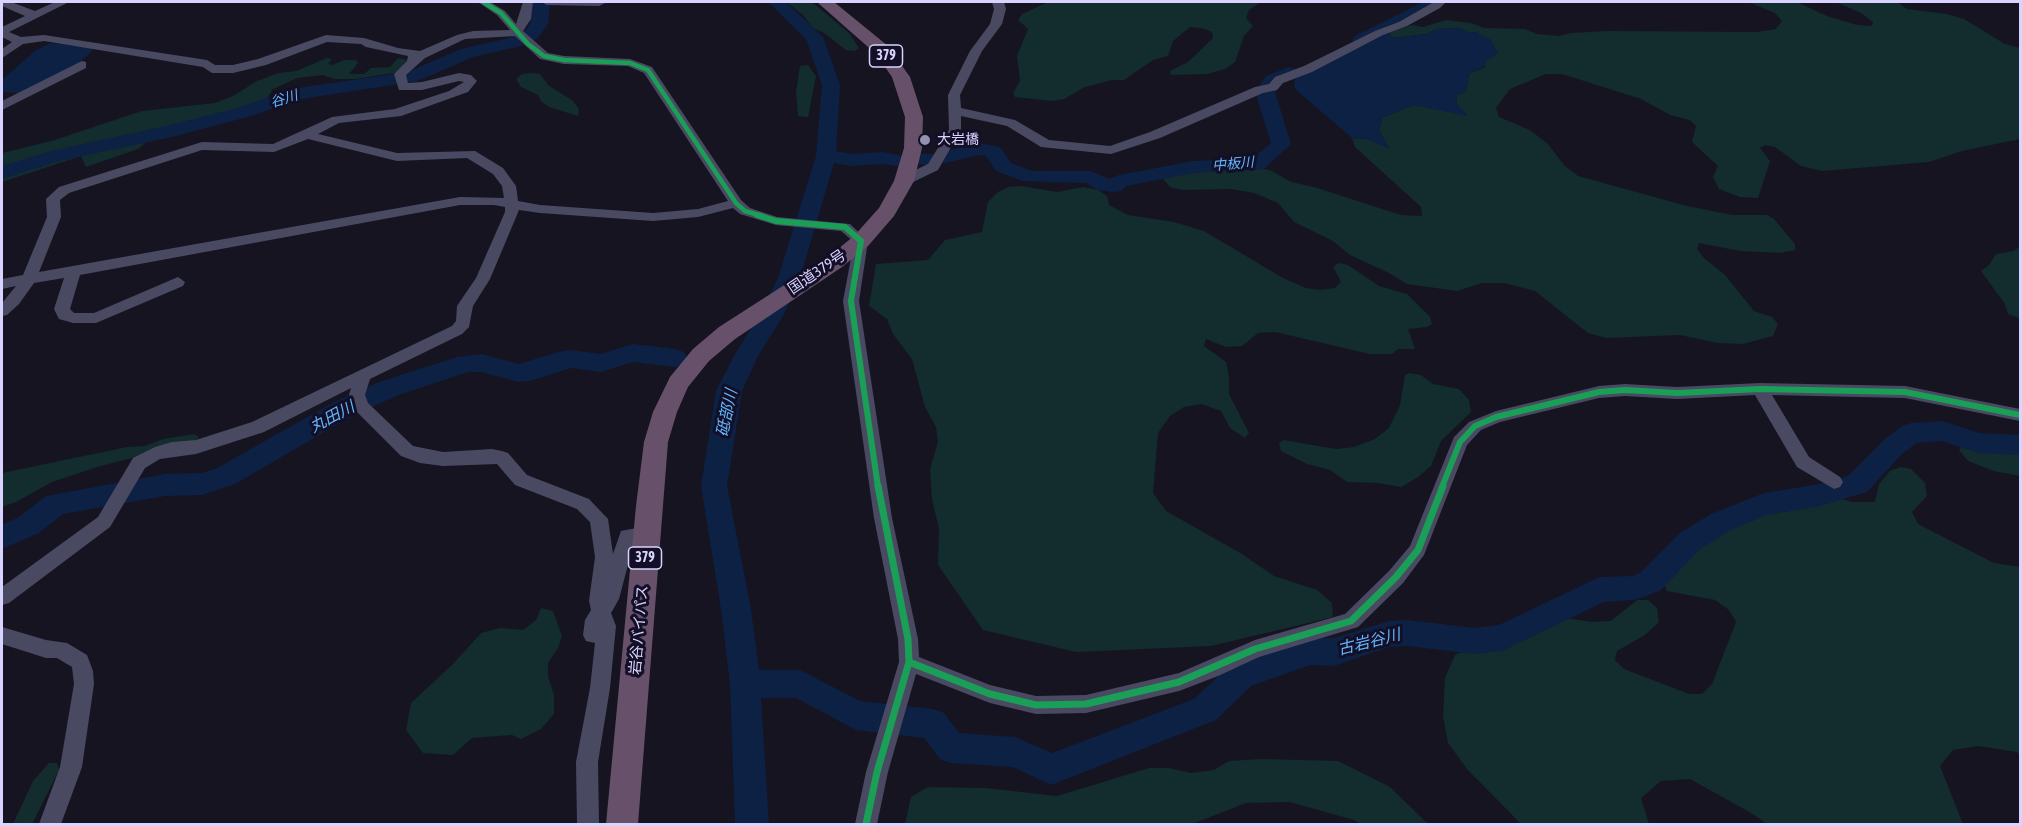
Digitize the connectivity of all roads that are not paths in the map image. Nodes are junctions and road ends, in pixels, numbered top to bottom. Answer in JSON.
{"nodes":[{"id":1,"x":2,"y":2,"type":"edge"},
{"id":2,"x":63,"y":2,"type":"edge"},
{"id":3,"x":483,"y":2,"type":"edge"},
{"id":4,"x":535,"y":2,"type":"edge"},
{"id":5,"x":825,"y":2,"type":"edge"},
{"id":6,"x":998,"y":2,"type":"edge"},
{"id":7,"x":1440,"y":2,"type":"edge"},
{"id":8,"x":599,"y":3,"type":"dead end"},
{"id":9,"x":34,"y":15,"type":"junction"},
{"id":10,"x":2,"y":32,"type":"edge"},
{"id":11,"x":521,"y":37,"type":"junction"},
{"id":12,"x":20,"y":41,"type":"junction"},
{"id":13,"x":2,"y":54,"type":"edge"},
{"id":14,"x":413,"y":61,"type":"junction"},
{"id":15,"x":82,"y":65,"type":"dead end"},
{"id":16,"x":2,"y":106,"type":"edge"},
{"id":17,"x":956,"y":111,"type":"junction"},
{"id":18,"x":306,"y":135,"type":"junction"},
{"id":19,"x":904,"y":181,"type":"junction"},
{"id":20,"x":511,"y":203,"type":"junction"},
{"id":21,"x":736,"y":203,"type":"junction"},
{"id":22,"x":861,"y":241,"type":"junction"},
{"id":23,"x":74,"y":270,"type":"junction"},
{"id":24,"x":29,"y":279,"type":"junction"},
{"id":25,"x":178,"y":282,"type":"dead end"},
{"id":26,"x":2,"y":284,"type":"edge"},
{"id":27,"x":2,"y":311,"type":"edge"},
{"id":28,"x":741,"y":323,"type":"joint"},
{"id":29,"x":363,"y":376,"type":"junction"},
{"id":30,"x":1761,"y":389,"type":"junction"},
{"id":31,"x":2020,"y":415,"type":"edge"},
{"id":32,"x":1834,"y":482,"type":"dead end"},
{"id":33,"x":647,"y":532,"type":"junction"},
{"id":34,"x":2,"y":597,"type":"edge"},
{"id":35,"x":601,"y":611,"type":"junction"},
{"id":36,"x":593,"y":635,"type":"dead end"},
{"id":37,"x":2,"y":636,"type":"edge"},
{"id":38,"x":909,"y":662,"type":"junction"},
{"id":39,"x":50,"y":825,"type":"edge"},
{"id":40,"x":588,"y":825,"type":"edge"},
{"id":41,"x":622,"y":825,"type":"edge"},
{"id":42,"x":866,"y":825,"type":"edge"}],
"edges":[{"from":1,"to":9,"type":"street"},
{"from":2,"to":9,"type":"street"},
{"from":3,"to":11,"type":"street"},
{"from":4,"to":8,"type":"street"},
{"from":4,"to":11,"type":"street"},
{"from":5,"to":19,"type":"highway","name":"国道379号","number":"379"},
{"from":6,"to":17,"type":"street"},
{"from":7,"to":17,"type":"street"},
{"from":9,"to":10,"type":"street"},
{"from":10,"to":12,"type":"street"},
{"from":11,"to":14,"type":"street"},
{"from":11,"to":21,"type":"street"},
{"from":12,"to":13,"type":"street"},
{"from":12,"to":14,"type":"street"},
{"from":14,"to":18,"type":"street"},
{"from":15,"to":16,"type":"street"},
{"from":17,"to":19,"type":"street"},
{"from":18,"to":20,"type":"street"},
{"from":18,"to":24,"type":"street"},
{"from":19,"to":22,"type":"highway","name":"国道379号","number":"379"},
{"from":20,"to":21,"type":"street"},
{"from":20,"to":23,"type":"street"},
{"from":20,"to":29,"type":"street"},
{"from":21,"to":22,"type":"street"},
{"from":22,"to":28,"type":"highway","name":"国道379号","number":"379"},
{"from":22,"to":38,"type":"street"},
{"from":23,"to":24,"type":"street"},
{"from":23,"to":25,"type":"street"},
{"from":24,"to":26,"type":"street"},
{"from":24,"to":27,"type":"street"},
{"from":28,"to":33,"type":"highway","name":"岩谷バイパス","number":"379"},
{"from":29,"to":34,"type":"street"},
{"from":29,"to":35,"type":"street"},
{"from":30,"to":31,"type":"street"},
{"from":30,"to":32,"type":"street"},
{"from":30,"to":38,"type":"street"},
{"from":33,"to":35,"type":"street"},
{"from":33,"to":41,"type":"highway","name":"岩谷バイパス","number":"379"},
{"from":35,"to":36,"type":"street"},
{"from":35,"to":40,"type":"street"},
{"from":37,"to":39,"type":"street"},
{"from":38,"to":42,"type":"street"}]}
